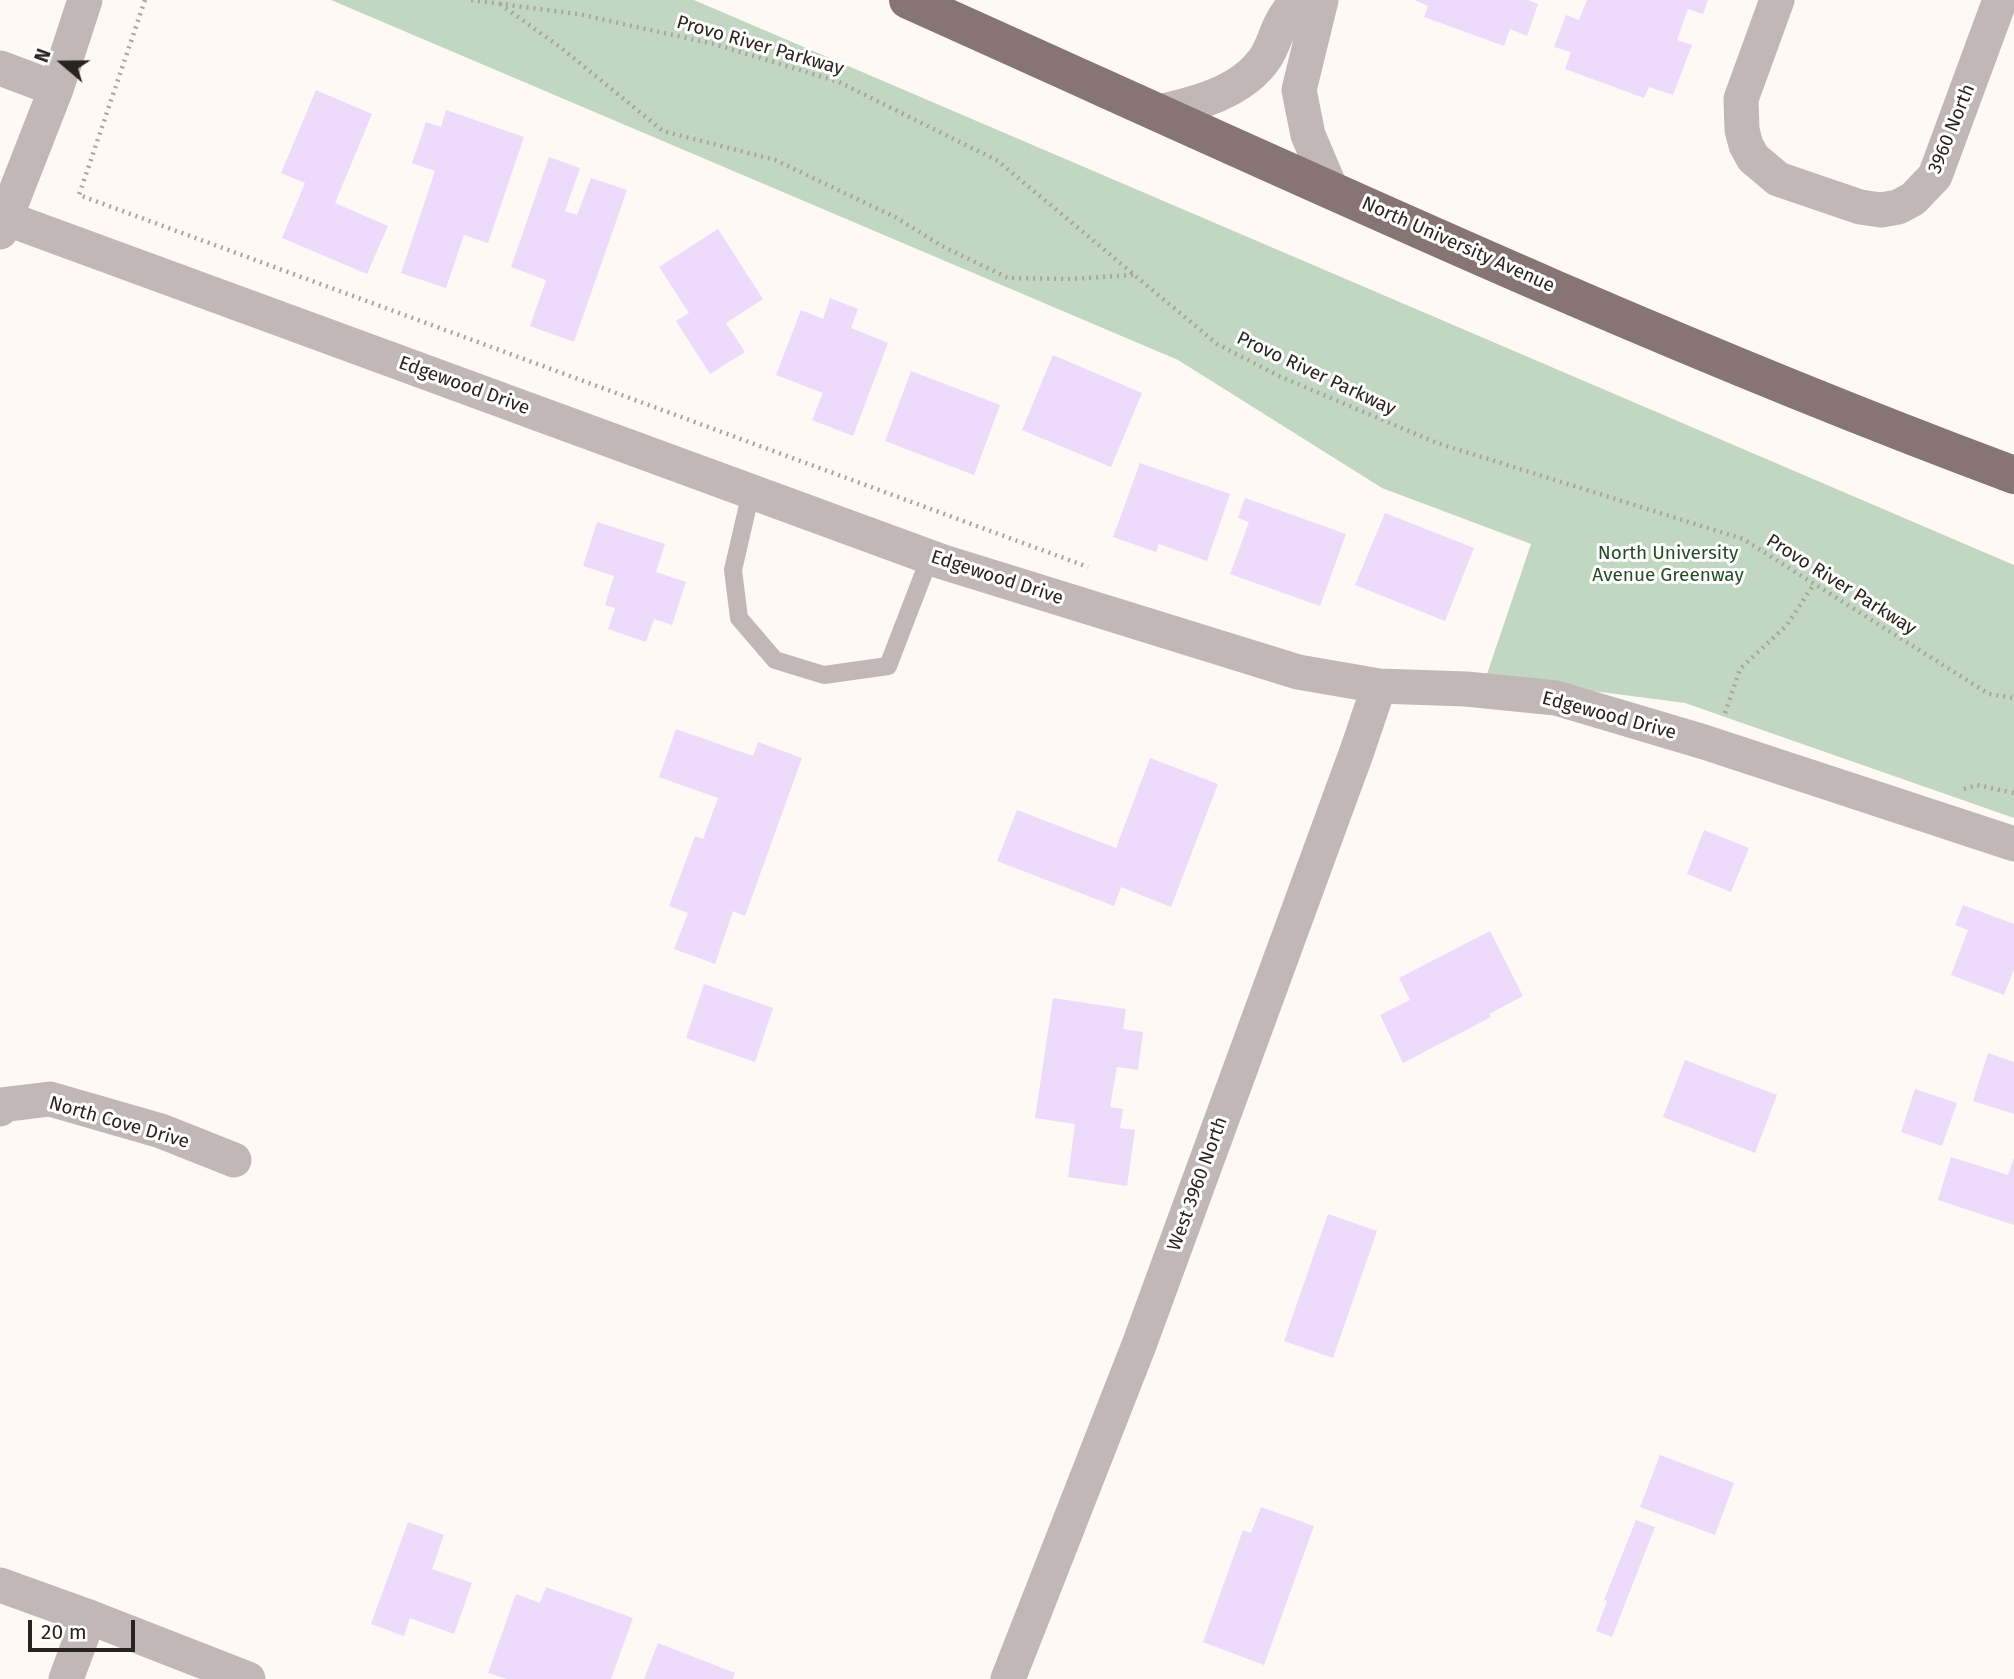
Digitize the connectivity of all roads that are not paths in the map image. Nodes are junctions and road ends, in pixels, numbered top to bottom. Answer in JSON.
{"nodes":[{"id":1,"x":85,"y":0,"type":"edge"},
{"id":2,"x":908,"y":0,"type":"edge"},
{"id":3,"x":1297,"y":0,"type":"edge"},
{"id":4,"x":1321,"y":0,"type":"edge"},
{"id":5,"x":1777,"y":0,"type":"edge"},
{"id":6,"x":2000,"y":0,"type":"edge"},
{"id":7,"x":0,"y":68,"type":"edge"},
{"id":8,"x":56,"y":89,"type":"junction"},
{"id":9,"x":1158,"y":112,"type":"junction"},
{"id":10,"x":1331,"y":189,"type":"junction"},
{"id":11,"x":3,"y":225,"type":"edge"},
{"id":12,"x":2014,"y":475,"type":"edge"},
{"id":13,"x":751,"y":492,"type":"junction"},
{"id":14,"x":930,"y":557,"type":"junction"},
{"id":15,"x":1379,"y":686,"type":"junction"},
{"id":16,"x":2014,"y":844,"type":"edge"},
{"id":17,"x":1,"y":1107,"type":"edge"},
{"id":18,"x":234,"y":1160,"type":"dead end"},
{"id":19,"x":0,"y":1585,"type":"edge"},
{"id":20,"x":89,"y":1617,"type":"junction"},
{"id":21,"x":1015,"y":1677,"type":"edge"},
{"id":22,"x":66,"y":1679,"type":"edge"},
{"id":23,"x":248,"y":1679,"type":"edge"}],
"edges":[{"from":1,"to":8,"type":"street"},
{"from":2,"to":9,"type":"highway","name":"North University Avenue"},
{"from":3,"to":9,"type":"street"},
{"from":4,"to":10,"type":"street"},
{"from":5,"to":6,"type":"street","name":"3960 North"},
{"from":7,"to":8,"type":"street"},
{"from":8,"to":11,"type":"street"},
{"from":9,"to":10,"type":"highway","name":"North University Avenue"},
{"from":10,"to":12,"type":"highway","name":"North University Avenue"},
{"from":11,"to":13,"type":"street","name":"Edgewood Drive"},
{"from":13,"to":14,"type":"street","name":"Edgewood Drive"},
{"from":13,"to":14,"type":"lane"},
{"from":14,"to":15,"type":"street","name":"Edgewood Drive"},
{"from":15,"to":16,"type":"street","name":"Edgewood Drive"},
{"from":15,"to":21,"type":"street","name":"West 3960 North"},
{"from":17,"to":18,"type":"street","name":"North Cove Drive"},
{"from":19,"to":20,"type":"street"},
{"from":20,"to":22,"type":"street"},
{"from":20,"to":23,"type":"street"}]}
